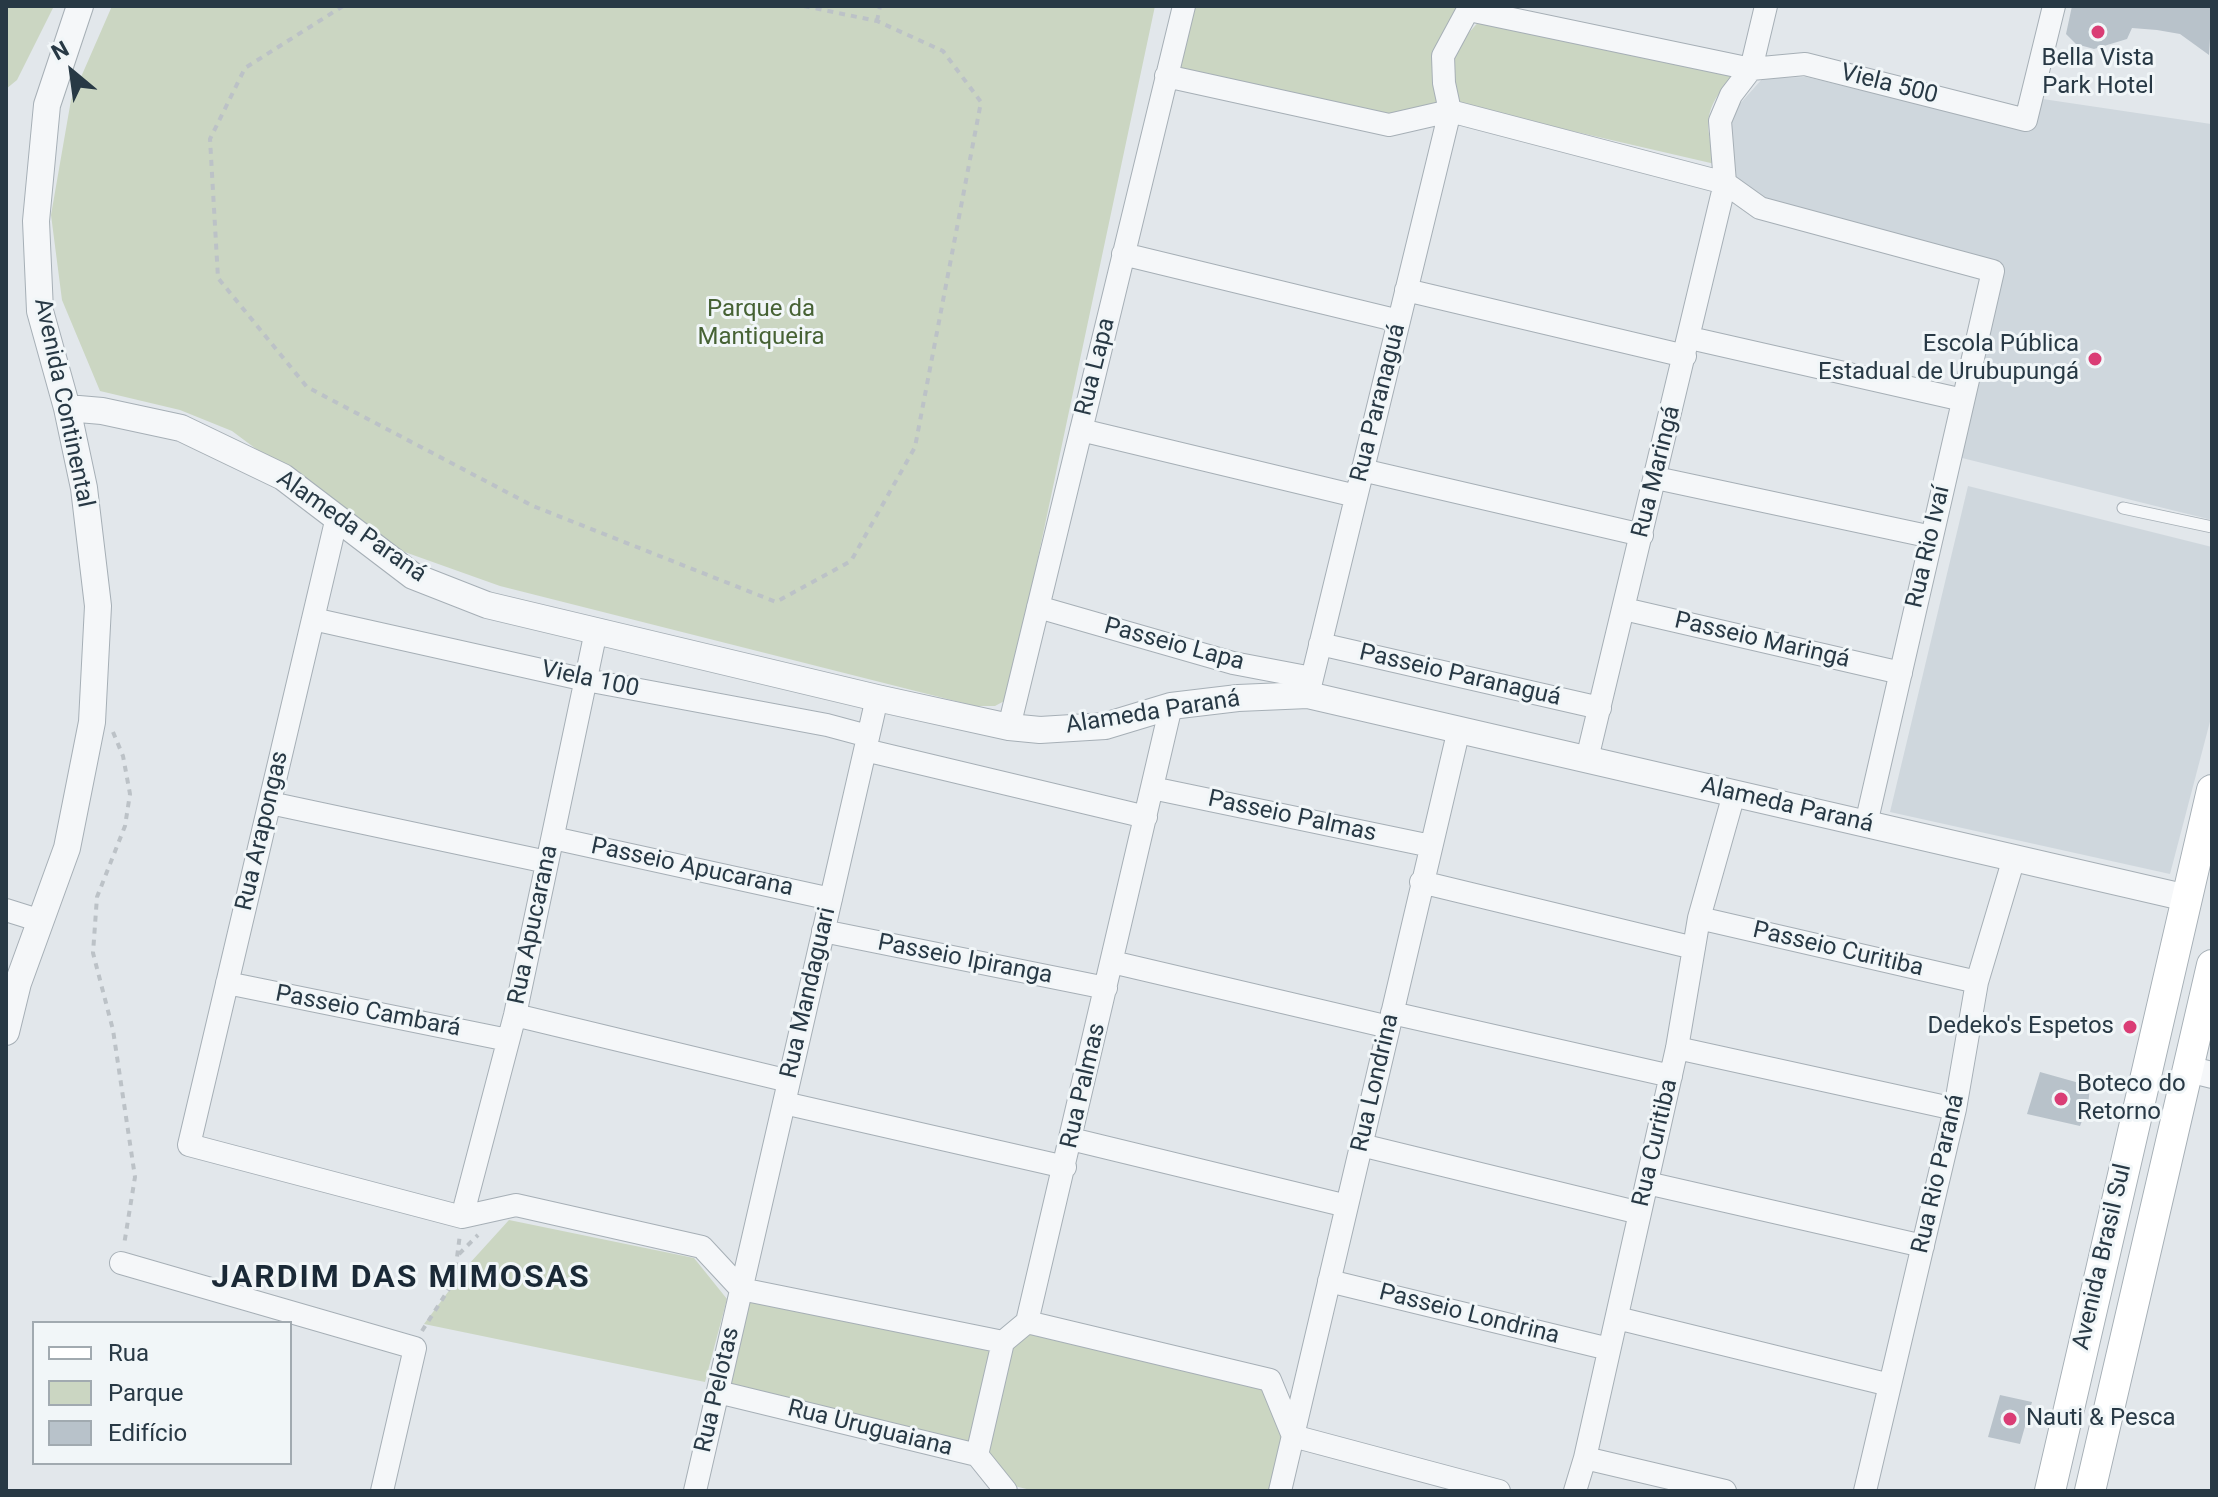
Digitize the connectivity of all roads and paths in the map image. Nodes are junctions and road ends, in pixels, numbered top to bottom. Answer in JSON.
{"nodes":[{"id":1,"x":80,"y":6,"type":"edge"},
{"id":2,"x":343,"y":6,"type":"edge"},
{"id":3,"x":804,"y":6,"type":"edge"},
{"id":4,"x":880,"y":6,"type":"edge"},
{"id":5,"x":1184,"y":6,"type":"edge"},
{"id":6,"x":1766,"y":6,"type":"edge"},
{"id":7,"x":2054,"y":6,"type":"edge"},
{"id":8,"x":1469,"y":8,"type":"edge"},
{"id":9,"x":877,"y":21,"type":"junction"},
{"id":10,"x":1751,"y":69,"type":"junction"},
{"id":11,"x":1166,"y":76,"type":"junction"},
{"id":12,"x":1450,"y":111,"type":"junction"},
{"id":13,"x":1725,"y":183,"type":"junction"},
{"id":14,"x":1123,"y":254,"type":"junction"},
{"id":15,"x":1406,"y":290,"type":"junction"},
{"id":16,"x":1399,"y":321,"type":"junction"},
{"id":17,"x":1688,"y":347,"type":"junction"},
{"id":18,"x":1963,"y":400,"type":"junction"},
{"id":19,"x":67,"y":408,"type":"junction"},
{"id":20,"x":1081,"y":430,"type":"junction"},
{"id":21,"x":1362,"y":470,"type":"junction"},
{"id":22,"x":1656,"y":478,"type":"junction"},
{"id":23,"x":1356,"y":496,"type":"junction"},
{"id":24,"x":2123,"y":508,"type":"dead end"},
{"id":25,"x":337,"y":517,"type":"junction"},
{"id":26,"x":2212,"y":527,"type":"edge"},
{"id":27,"x":1642,"y":535,"type":"junction"},
{"id":28,"x":1932,"y":537,"type":"junction"},
{"id":29,"x":1038,"y":607,"type":"junction"},
{"id":30,"x":1624,"y":609,"type":"junction"},
{"id":31,"x":313,"y":619,"type":"junction"},
{"id":32,"x":596,"y":631,"type":"junction"},
{"id":33,"x":1320,"y":644,"type":"junction"},
{"id":34,"x":1901,"y":673,"type":"junction"},
{"id":35,"x":586,"y":680,"type":"junction"},
{"id":36,"x":1310,"y":687,"type":"junction"},
{"id":37,"x":877,"y":698,"type":"junction"},
{"id":38,"x":1171,"y":706,"type":"junction"},
{"id":39,"x":1600,"y":708,"type":"junction"},
{"id":40,"x":1009,"y":727,"type":"junction"},
{"id":41,"x":112,"y":729,"type":"dead end"},
{"id":42,"x":1459,"y":729,"type":"junction"},
{"id":43,"x":867,"y":743,"type":"junction"},
{"id":44,"x":1587,"y":759,"type":"junction"},
{"id":45,"x":1152,"y":788,"type":"junction"},
{"id":46,"x":2212,"y":790,"type":"edge"},
{"id":47,"x":1734,"y":794,"type":"junction"},
{"id":48,"x":270,"y":803,"type":"junction"},
{"id":49,"x":1146,"y":817,"type":"junction"},
{"id":50,"x":1866,"y":824,"type":"junction"},
{"id":51,"x":553,"y":838,"type":"junction"},
{"id":52,"x":1431,"y":846,"type":"junction"},
{"id":53,"x":2014,"y":858,"type":"junction"},
{"id":54,"x":547,"y":862,"type":"junction"},
{"id":55,"x":1421,"y":882,"type":"junction"},
{"id":56,"x":2187,"y":898,"type":"junction"},
{"id":57,"x":831,"y":899,"type":"junction"},
{"id":58,"x":6,"y":910,"type":"edge"},
{"id":59,"x":1699,"y":918,"type":"junction"},
{"id":60,"x":41,"y":921,"type":"junction"},
{"id":61,"x":823,"y":931,"type":"junction"},
{"id":62,"x":1694,"y":948,"type":"junction"},
{"id":63,"x":1112,"y":962,"type":"junction"},
{"id":64,"x":2212,"y":965,"type":"edge"},
{"id":65,"x":1977,"y":982,"type":"junction"},
{"id":66,"x":227,"y":983,"type":"junction"},
{"id":67,"x":1106,"y":988,"type":"junction"},
{"id":68,"x":515,"y":1015,"type":"junction"},
{"id":69,"x":1390,"y":1020,"type":"junction"},
{"id":70,"x":6,"y":1032,"type":"edge"},
{"id":71,"x":508,"y":1040,"type":"junction"},
{"id":72,"x":1677,"y":1048,"type":"junction"},
{"id":73,"x":1671,"y":1076,"type":"junction"},
{"id":74,"x":2194,"y":1081,"type":"edge"},
{"id":75,"x":2143,"y":1084,"type":"junction"},
{"id":76,"x":786,"y":1092,"type":"junction"},
{"id":77,"x":1955,"y":1109,"type":"junction"},
{"id":78,"x":1071,"y":1139,"type":"junction"},
{"id":79,"x":1361,"y":1145,"type":"junction"},
{"id":80,"x":1065,"y":1167,"type":"junction"},
{"id":81,"x":1647,"y":1183,"type":"junction"},
{"id":82,"x":1347,"y":1206,"type":"junction"},
{"id":83,"x":1640,"y":1213,"type":"junction"},
{"id":84,"x":462,"y":1217,"type":"junction"},
{"id":85,"x":1923,"y":1246,"type":"junction"},
{"id":86,"x":121,"y":1263,"type":"joint"},
{"id":87,"x":1329,"y":1281,"type":"junction"},
{"id":88,"x":741,"y":1289,"type":"junction"},
{"id":89,"x":1617,"y":1318,"type":"junction"},
{"id":90,"x":1027,"y":1322,"type":"junction"},
{"id":91,"x":1003,"y":1342,"type":"junction"},
{"id":92,"x":415,"y":1348,"type":"junction"},
{"id":93,"x":1609,"y":1349,"type":"junction"},
{"id":94,"x":1890,"y":1385,"type":"junction"},
{"id":95,"x":718,"y":1392,"type":"junction"},
{"id":96,"x":1293,"y":1436,"type":"junction"},
{"id":97,"x":977,"y":1455,"type":"junction"},
{"id":98,"x":1585,"y":1458,"type":"junction"},
{"id":99,"x":382,"y":1491,"type":"edge"},
{"id":100,"x":695,"y":1491,"type":"edge"},
{"id":101,"x":1006,"y":1491,"type":"edge"},
{"id":102,"x":1280,"y":1491,"type":"edge"},
{"id":103,"x":1499,"y":1491,"type":"edge"},
{"id":104,"x":1575,"y":1491,"type":"edge"},
{"id":105,"x":1725,"y":1491,"type":"edge"},
{"id":106,"x":1865,"y":1491,"type":"edge"},
{"id":107,"x":2050,"y":1491,"type":"edge"},
{"id":108,"x":2090,"y":1491,"type":"edge"}],
"edges":[{"from":1,"to":19,"type":"street","name":"Avenida Continental"},
{"from":2,"to":9,"type":"path"},
{"from":3,"to":9,"type":"path"},
{"from":4,"to":9,"type":"path"},
{"from":5,"to":11,"type":"street","name":"Rua Lapa"},
{"from":6,"to":10,"type":"street"},
{"from":7,"to":10,"type":"street","name":"Viela 500"},
{"from":8,"to":10,"type":"street","name":"Viela 500"},
{"from":8,"to":12,"type":"street"},
{"from":10,"to":13,"type":"street","name":"Rua Maringá"},
{"from":11,"to":12,"type":"street"},
{"from":11,"to":14,"type":"street","name":"Rua Lapa"},
{"from":12,"to":13,"type":"street"},
{"from":12,"to":15,"type":"street","name":"Rua Paranaguá"},
{"from":13,"to":17,"type":"street","name":"Rua Maringá"},
{"from":13,"to":18,"type":"street","name":"Rua Rio Ivaí"},
{"from":14,"to":16,"type":"street"},
{"from":14,"to":20,"type":"street","name":"Rua Lapa"},
{"from":15,"to":16,"type":"street","name":"Rua Paranaguá"},
{"from":15,"to":17,"type":"street"},
{"from":16,"to":21,"type":"street","name":"Rua Paranaguá"},
{"from":17,"to":18,"type":"street"},
{"from":17,"to":22,"type":"street","name":"Rua Maringá"},
{"from":18,"to":28,"type":"street","name":"Rua Rio Ivaí"},
{"from":19,"to":25,"type":"street","name":"Alameda Paraná"},
{"from":19,"to":60,"type":"street","name":"Avenida Continental"},
{"from":20,"to":23,"type":"street"},
{"from":20,"to":29,"type":"street","name":"Rua Lapa"},
{"from":21,"to":23,"type":"street","name":"Rua Paranaguá"},
{"from":21,"to":27,"type":"street"},
{"from":22,"to":27,"type":"street","name":"Rua Maringá"},
{"from":22,"to":28,"type":"street"},
{"from":23,"to":33,"type":"street","name":"Rua Paranaguá"},
{"from":24,"to":26,"type":"lane"},
{"from":25,"to":31,"type":"street","name":"Rua Arapongas"},
{"from":25,"to":32,"type":"street","name":"Alameda Paraná"},
{"from":27,"to":30,"type":"street","name":"Rua Maringá"},
{"from":28,"to":34,"type":"street","name":"Rua Rio Ivaí"},
{"from":29,"to":36,"type":"street","name":"Passeio Lapa"},
{"from":29,"to":40,"type":"street","name":"Rua Lapa"},
{"from":30,"to":34,"type":"street","name":"Passeio Maringá"},
{"from":30,"to":39,"type":"street","name":"Rua Maringá"},
{"from":31,"to":35,"type":"street","name":"Viela 100"},
{"from":31,"to":48,"type":"street","name":"Rua Arapongas"},
{"from":32,"to":35,"type":"street","name":"Rua Apucarana"},
{"from":32,"to":37,"type":"street","name":"Alameda Paraná"},
{"from":33,"to":36,"type":"street","name":"Rua Paranaguá"},
{"from":33,"to":39,"type":"street","name":"Passeio Paranaguá"},
{"from":34,"to":50,"type":"street","name":"Rua Rio Ivaí"},
{"from":35,"to":43,"type":"street","name":"Viela 100"},
{"from":35,"to":51,"type":"street","name":"Rua Apucarana"},
{"from":36,"to":38,"type":"street","name":"Alameda Paraná"},
{"from":36,"to":42,"type":"street","name":"Alameda Paraná"},
{"from":37,"to":40,"type":"street","name":"Alameda Paraná"},
{"from":37,"to":43,"type":"street","name":"Rua Mandaguari"},
{"from":38,"to":40,"type":"street","name":"Alameda Paraná"},
{"from":38,"to":45,"type":"street","name":"Rua Palmas"},
{"from":39,"to":44,"type":"street","name":"Rua Maringá"},
{"from":41,"to":86,"type":"path"},
{"from":42,"to":44,"type":"street","name":"Alameda Paraná"},
{"from":42,"to":52,"type":"street","name":"Rua Londrina"},
{"from":43,"to":49,"type":"street"},
{"from":43,"to":57,"type":"street","name":"Rua Mandaguari"},
{"from":44,"to":47,"type":"street","name":"Alameda Paraná"},
{"from":45,"to":49,"type":"street","name":"Rua Palmas"},
{"from":45,"to":52,"type":"street","name":"Passeio Palmas"},
{"from":46,"to":56,"type":"main road","name":"Avenida Brasil Sul"},
{"from":47,"to":50,"type":"street","name":"Alameda Paraná"},
{"from":47,"to":59,"type":"street","name":"Rua Curitiba"},
{"from":48,"to":54,"type":"street"},
{"from":48,"to":66,"type":"street","name":"Rua Arapongas"},
{"from":49,"to":63,"type":"street","name":"Rua Palmas"},
{"from":50,"to":53,"type":"street","name":"Alameda Paraná"},
{"from":51,"to":54,"type":"street","name":"Rua Apucarana"},
{"from":51,"to":57,"type":"street","name":"Passeio Apucarana"},
{"from":52,"to":55,"type":"street","name":"Rua Londrina"},
{"from":53,"to":56,"type":"street","name":"Alameda Paraná"},
{"from":53,"to":65,"type":"street","name":"Rua Rio Paraná"},
{"from":54,"to":68,"type":"street","name":"Rua Apucarana"},
{"from":55,"to":62,"type":"street"},
{"from":55,"to":69,"type":"street","name":"Rua Londrina"},
{"from":56,"to":75,"type":"main road","name":"Avenida Brasil Sul"},
{"from":57,"to":61,"type":"street","name":"Rua Mandaguari"},
{"from":58,"to":60,"type":"street"},
{"from":59,"to":62,"type":"street","name":"Rua Curitiba"},
{"from":59,"to":65,"type":"street","name":"Passeio Curitiba"},
{"from":60,"to":70,"type":"street","name":"Avenida Continental"},
{"from":61,"to":67,"type":"street","name":"Passeio Ipiranga"},
{"from":61,"to":76,"type":"street","name":"Rua Mandaguari"},
{"from":62,"to":72,"type":"street","name":"Rua Curitiba"},
{"from":63,"to":67,"type":"street","name":"Rua Palmas"},
{"from":63,"to":69,"type":"street"},
{"from":64,"to":74,"type":"main road","name":"Avenida Brasil Sul"},
{"from":65,"to":77,"type":"street","name":"Rua Rio Paraná"},
{"from":66,"to":71,"type":"street","name":"Passeio Cambará"},
{"from":66,"to":84,"type":"street","name":"Rua Arapongas"},
{"from":67,"to":78,"type":"street","name":"Rua Palmas"},
{"from":68,"to":71,"type":"street","name":"Rua Apucarana"},
{"from":68,"to":76,"type":"street"},
{"from":69,"to":73,"type":"street"},
{"from":69,"to":79,"type":"street","name":"Rua Londrina"},
{"from":71,"to":84,"type":"street","name":"Rua Apucarana"},
{"from":72,"to":73,"type":"street","name":"Rua Curitiba"},
{"from":72,"to":77,"type":"street"},
{"from":73,"to":81,"type":"street","name":"Rua Curitiba"},
{"from":74,"to":75,"type":"main road"},
{"from":74,"to":108,"type":"main road","name":"Avenida Brasil Sul"},
{"from":75,"to":107,"type":"main road","name":"Avenida Brasil Sul"},
{"from":76,"to":80,"type":"street"},
{"from":76,"to":88,"type":"street","name":"Rua Mandaguari"},
{"from":77,"to":85,"type":"street","name":"Rua Rio Paraná"},
{"from":78,"to":80,"type":"street","name":"Rua Palmas"},
{"from":78,"to":82,"type":"street"},
{"from":79,"to":82,"type":"street","name":"Rua Londrina"},
{"from":79,"to":83,"type":"street"},
{"from":80,"to":90,"type":"street","name":"Rua Palmas"},
{"from":81,"to":83,"type":"street","name":"Rua Curitiba"},
{"from":81,"to":85,"type":"street"},
{"from":82,"to":87,"type":"street","name":"Rua Londrina"},
{"from":83,"to":89,"type":"street","name":"Rua Curitiba"},
{"from":84,"to":88,"type":"street"},
{"from":84,"to":92,"type":"path"},
{"from":85,"to":94,"type":"street","name":"Rua Rio Paraná"},
{"from":86,"to":92,"type":"street"},
{"from":87,"to":93,"type":"street","name":"Passeio Londrina"},
{"from":87,"to":96,"type":"street","name":"Rua Londrina"},
{"from":88,"to":91,"type":"street"},
{"from":88,"to":95,"type":"street","name":"Rua Pelotas"},
{"from":89,"to":93,"type":"street","name":"Rua Curitiba"},
{"from":89,"to":94,"type":"street"},
{"from":90,"to":91,"type":"street"},
{"from":90,"to":96,"type":"street"},
{"from":91,"to":97,"type":"street"},
{"from":92,"to":99,"type":"street"},
{"from":93,"to":98,"type":"street","name":"Rua Curitiba"},
{"from":94,"to":106,"type":"street","name":"Rua Rio Paraná"},
{"from":95,"to":97,"type":"street","name":"Rua Uruguaiana"},
{"from":95,"to":100,"type":"street","name":"Rua Pelotas"},
{"from":96,"to":102,"type":"street","name":"Rua Londrina"},
{"from":96,"to":103,"type":"street"},
{"from":97,"to":101,"type":"street","name":"Rua Uruguaiana"},
{"from":98,"to":104,"type":"street","name":"Rua Curitiba"},
{"from":98,"to":105,"type":"street"}]}
